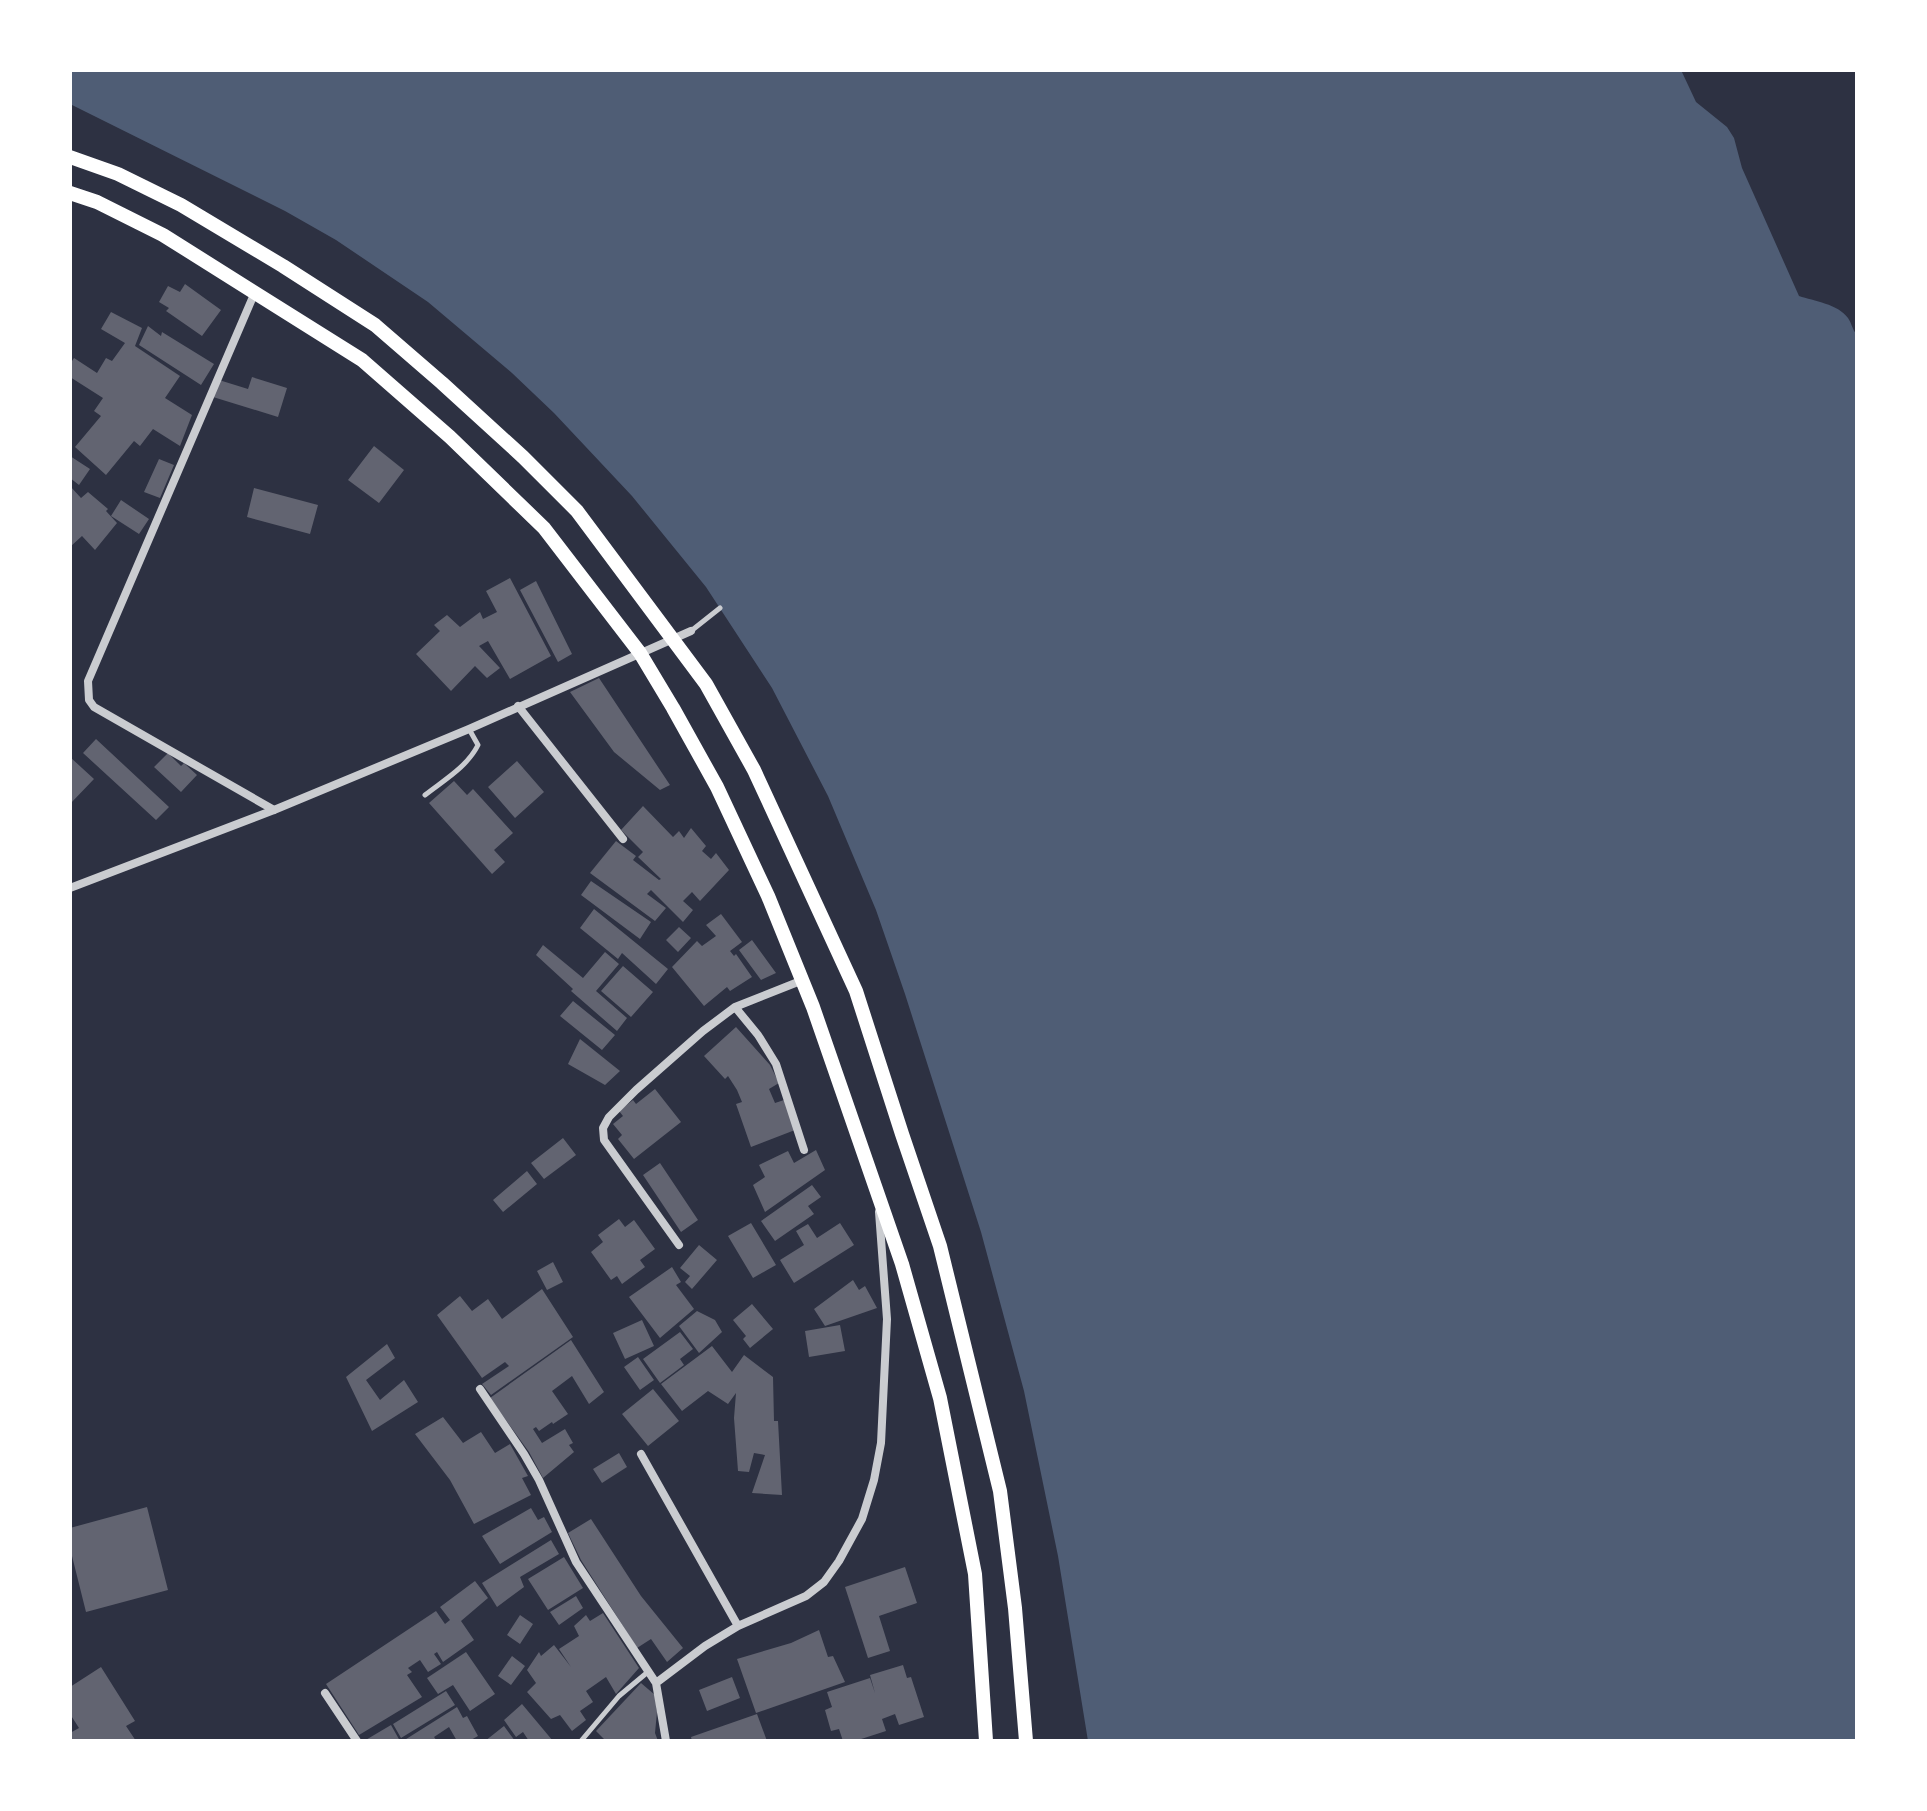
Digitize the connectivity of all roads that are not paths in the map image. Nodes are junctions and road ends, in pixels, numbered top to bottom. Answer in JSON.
{"nodes":[{"id":1,"x":70,"y":157,"type":"edge"},
{"id":2,"x":70,"y":193,"type":"edge"},
{"id":3,"x":252,"y":299,"type":"dead end"},
{"id":4,"x":720,"y":608,"type":"dead end"},
{"id":5,"x":691,"y":631,"type":"joint"},
{"id":6,"x":671,"y":640,"type":"junction"},
{"id":7,"x":640,"y":653,"type":"junction"},
{"id":8,"x":518,"y":706,"type":"junction"},
{"id":9,"x":469,"y":729,"type":"junction"},
{"id":10,"x":425,"y":795,"type":"dead end"},
{"id":11,"x":274,"y":810,"type":"junction"},
{"id":12,"x":623,"y":839,"type":"dead end"},
{"id":13,"x":70,"y":888,"type":"edge"},
{"id":14,"x":803,"y":980,"type":"junction"},
{"id":15,"x":735,"y":1007,"type":"junction"},
{"id":16,"x":804,"y":1150,"type":"dead end"},
{"id":17,"x":877,"y":1191,"type":"junction"},
{"id":18,"x":679,"y":1245,"type":"dead end"},
{"id":19,"x":480,"y":1389,"type":"dead end"},
{"id":20,"x":641,"y":1454,"type":"dead end"},
{"id":21,"x":738,"y":1626,"type":"junction"},
{"id":22,"x":649,"y":1671,"type":"junction"},
{"id":23,"x":656,"y":1683,"type":"junction"},
{"id":24,"x":325,"y":1693,"type":"dead end"},
{"id":25,"x":357,"y":1741,"type":"edge"},
{"id":26,"x":581,"y":1741,"type":"edge"},
{"id":27,"x":666,"y":1741,"type":"edge"},
{"id":28,"x":986,"y":1741,"type":"edge"},
{"id":29,"x":1026,"y":1741,"type":"edge"}],
"edges":[{"from":1,"to":6,"type":"main road"},
{"from":2,"to":7,"type":"main road"},
{"from":3,"to":11,"type":"street"},
{"from":4,"to":5,"type":"lane"},
{"from":5,"to":6,"type":"street"},
{"from":6,"to":7,"type":"street"},
{"from":6,"to":29,"type":"main road"},
{"from":7,"to":8,"type":"street"},
{"from":7,"to":14,"type":"main road"},
{"from":8,"to":9,"type":"street"},
{"from":8,"to":12,"type":"street"},
{"from":9,"to":10,"type":"lane"},
{"from":9,"to":11,"type":"street"},
{"from":11,"to":13,"type":"street"},
{"from":14,"to":15,"type":"street"},
{"from":14,"to":17,"type":"main road"},
{"from":15,"to":16,"type":"street"},
{"from":15,"to":18,"type":"street"},
{"from":17,"to":21,"type":"street"},
{"from":17,"to":28,"type":"main road"},
{"from":19,"to":22,"type":"street"},
{"from":20,"to":21,"type":"street"},
{"from":21,"to":23,"type":"street"},
{"from":22,"to":23,"type":"street"},
{"from":22,"to":26,"type":"lane"},
{"from":23,"to":27,"type":"street"},
{"from":24,"to":25,"type":"street"}]}
